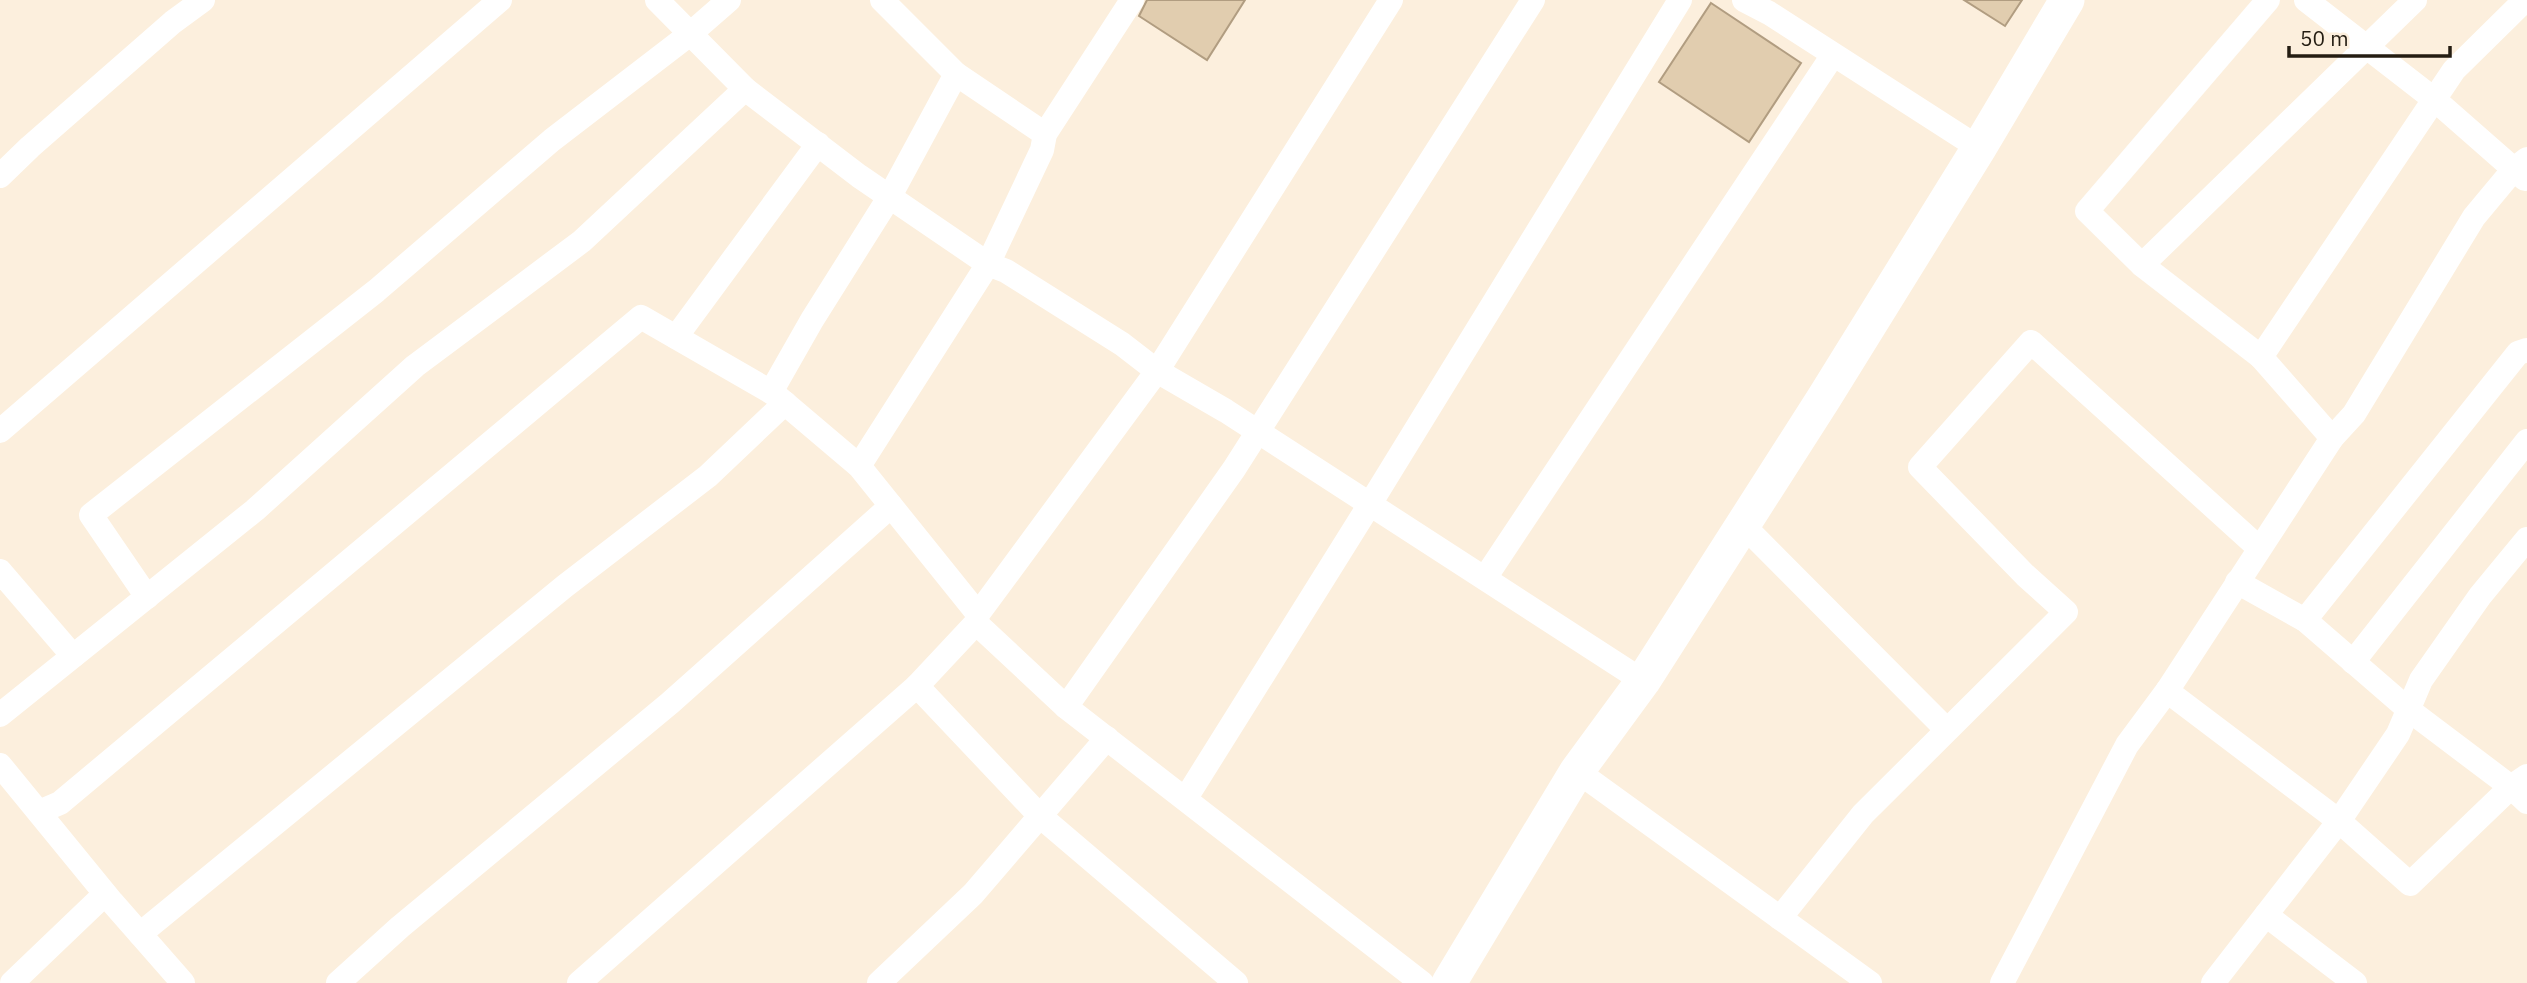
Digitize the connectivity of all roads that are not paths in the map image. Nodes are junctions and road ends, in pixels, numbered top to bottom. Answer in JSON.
{"nodes":[{"id":1,"x":203,"y":0,"type":"edge"},
{"id":2,"x":500,"y":0,"type":"edge"},
{"id":3,"x":657,"y":0,"type":"edge"},
{"id":4,"x":729,"y":0,"type":"edge"},
{"id":5,"x":882,"y":0,"type":"edge"},
{"id":6,"x":1132,"y":0,"type":"edge"},
{"id":7,"x":1391,"y":0,"type":"edge"},
{"id":8,"x":1533,"y":0,"type":"edge"},
{"id":9,"x":1680,"y":0,"type":"edge"},
{"id":10,"x":1744,"y":0,"type":"edge"},
{"id":11,"x":2067,"y":0,"type":"edge"},
{"id":12,"x":2268,"y":0,"type":"edge"},
{"id":13,"x":2306,"y":0,"type":"edge"},
{"id":14,"x":2415,"y":0,"type":"edge"},
{"id":15,"x":2525,"y":0,"type":"edge"},
{"id":16,"x":690,"y":34,"type":"junction"},
{"id":17,"x":2368,"y":48,"type":"junction"},
{"id":18,"x":1833,"y":55,"type":"junction"},
{"id":19,"x":956,"y":74,"type":"junction"},
{"id":20,"x":745,"y":89,"type":"junction"},
{"id":21,"x":2435,"y":100,"type":"junction"},
{"id":22,"x":1045,"y":134,"type":"junction"},
{"id":23,"x":818,"y":144,"type":"junction"},
{"id":24,"x":1979,"y":148,"type":"junction"},
{"id":25,"x":2523,"y":170,"type":"edge"},
{"id":26,"x":0,"y":176,"type":"edge"},
{"id":27,"x":890,"y":196,"type":"junction"},
{"id":28,"x":988,"y":264,"type":"junction"},
{"id":29,"x":2142,"y":265,"type":"junction"},
{"id":30,"x":676,"y":337,"type":"junction"},
{"id":31,"x":2527,"y":350,"type":"edge"},
{"id":32,"x":2261,"y":357,"type":"junction"},
{"id":33,"x":1157,"y":371,"type":"junction"},
{"id":34,"x":778,"y":397,"type":"junction"},
{"id":35,"x":0,"y":431,"type":"edge"},
{"id":36,"x":1258,"y":431,"type":"junction"},
{"id":37,"x":2332,"y":438,"type":"junction"},
{"id":38,"x":2527,"y":441,"type":"edge"},
{"id":39,"x":859,"y":466,"type":"junction"},
{"id":40,"x":1370,"y":504,"type":"junction"},
{"id":41,"x":891,"y":506,"type":"junction"},
{"id":42,"x":1743,"y":525,"type":"junction"},
{"id":43,"x":2527,"y":539,"type":"edge"},
{"id":44,"x":2259,"y":548,"type":"junction"},
{"id":45,"x":0,"y":571,"type":"edge"},
{"id":46,"x":1485,"y":578,"type":"junction"},
{"id":47,"x":2237,"y":582,"type":"junction"},
{"id":48,"x":147,"y":597,"type":"junction"},
{"id":49,"x":977,"y":619,"type":"junction"},
{"id":50,"x":2305,"y":620,"type":"junction"},
{"id":51,"x":73,"y":656,"type":"junction"},
{"id":52,"x":2353,"y":662,"type":"junction"},
{"id":53,"x":1643,"y":681,"type":"junction"},
{"id":54,"x":917,"y":685,"type":"junction"},
{"id":55,"x":2167,"y":691,"type":"junction"},
{"id":56,"x":1066,"y":707,"type":"junction"},
{"id":57,"x":2409,"y":710,"type":"junction"},
{"id":58,"x":0,"y":715,"type":"edge"},
{"id":59,"x":1946,"y":729,"type":"junction"},
{"id":60,"x":1107,"y":738,"type":"junction"},
{"id":61,"x":0,"y":765,"type":"edge"},
{"id":62,"x":1577,"y":771,"type":"junction"},
{"id":63,"x":2522,"y":788,"type":"edge"},
{"id":64,"x":1186,"y":798,"type":"junction"},
{"id":65,"x":39,"y":812,"type":"junction"},
{"id":66,"x":1040,"y":816,"type":"junction"},
{"id":67,"x":2339,"y":821,"type":"junction"},
{"id":68,"x":105,"y":894,"type":"junction"},
{"id":69,"x":2266,"y":915,"type":"junction"},
{"id":70,"x":1780,"y":918,"type":"junction"},
{"id":71,"x":140,"y":934,"type":"junction"},
{"id":72,"x":12,"y":983,"type":"edge"},
{"id":73,"x":183,"y":983,"type":"edge"},
{"id":74,"x":338,"y":983,"type":"edge"},
{"id":75,"x":579,"y":983,"type":"edge"},
{"id":76,"x":879,"y":983,"type":"edge"},
{"id":77,"x":1236,"y":983,"type":"edge"},
{"id":78,"x":1422,"y":983,"type":"edge"},
{"id":79,"x":1449,"y":983,"type":"edge"},
{"id":80,"x":1870,"y":983,"type":"edge"},
{"id":81,"x":2002,"y":983,"type":"edge"},
{"id":82,"x":2213,"y":983,"type":"edge"},
{"id":83,"x":2355,"y":983,"type":"edge"}],
"edges":[{"from":1,"to":26,"type":"street"},
{"from":2,"to":35,"type":"street"},
{"from":3,"to":16,"type":"street"},
{"from":4,"to":16,"type":"street"},
{"from":5,"to":19,"type":"street"},
{"from":6,"to":22,"type":"street"},
{"from":7,"to":33,"type":"street"},
{"from":8,"to":36,"type":"street"},
{"from":9,"to":40,"type":"street"},
{"from":10,"to":18,"type":"street"},
{"from":11,"to":24,"type":"street"},
{"from":12,"to":29,"type":"street"},
{"from":13,"to":17,"type":"street"},
{"from":14,"to":17,"type":"street"},
{"from":15,"to":21,"type":"street"},
{"from":16,"to":20,"type":"street"},
{"from":16,"to":48,"type":"street"},
{"from":17,"to":21,"type":"street"},
{"from":17,"to":29,"type":"street"},
{"from":18,"to":24,"type":"street"},
{"from":18,"to":46,"type":"street"},
{"from":19,"to":22,"type":"street"},
{"from":19,"to":27,"type":"street"},
{"from":20,"to":23,"type":"street"},
{"from":20,"to":48,"type":"street"},
{"from":21,"to":25,"type":"street"},
{"from":21,"to":32,"type":"street"},
{"from":22,"to":28,"type":"street"},
{"from":23,"to":27,"type":"street"},
{"from":23,"to":30,"type":"street"},
{"from":24,"to":42,"type":"street"},
{"from":25,"to":37,"type":"street"},
{"from":27,"to":28,"type":"street"},
{"from":27,"to":34,"type":"street"},
{"from":28,"to":33,"type":"street"},
{"from":28,"to":39,"type":"street"},
{"from":29,"to":32,"type":"street"},
{"from":30,"to":34,"type":"street"},
{"from":30,"to":65,"type":"street"},
{"from":31,"to":50,"type":"street"},
{"from":32,"to":37,"type":"street"},
{"from":33,"to":36,"type":"street"},
{"from":33,"to":49,"type":"street"},
{"from":34,"to":39,"type":"street"},
{"from":34,"to":71,"type":"street"},
{"from":36,"to":40,"type":"street"},
{"from":36,"to":56,"type":"street"},
{"from":37,"to":44,"type":"street"},
{"from":38,"to":52,"type":"street"},
{"from":39,"to":41,"type":"street"},
{"from":40,"to":46,"type":"street"},
{"from":40,"to":64,"type":"street"},
{"from":41,"to":49,"type":"street"},
{"from":41,"to":74,"type":"street"},
{"from":42,"to":53,"type":"street"},
{"from":42,"to":59,"type":"street"},
{"from":43,"to":57,"type":"street"},
{"from":44,"to":47,"type":"street"},
{"from":44,"to":59,"type":"street"},
{"from":45,"to":51,"type":"street"},
{"from":46,"to":53,"type":"street"},
{"from":47,"to":50,"type":"street"},
{"from":47,"to":55,"type":"street"},
{"from":48,"to":51,"type":"street"},
{"from":49,"to":54,"type":"street"},
{"from":49,"to":56,"type":"street"},
{"from":50,"to":52,"type":"street"},
{"from":51,"to":58,"type":"street"},
{"from":52,"to":57,"type":"street"},
{"from":53,"to":62,"type":"street"},
{"from":54,"to":66,"type":"street"},
{"from":54,"to":75,"type":"street"},
{"from":55,"to":67,"type":"street"},
{"from":55,"to":81,"type":"street"},
{"from":56,"to":60,"type":"street"},
{"from":57,"to":63,"type":"street"},
{"from":57,"to":67,"type":"street"},
{"from":59,"to":70,"type":"street"},
{"from":60,"to":64,"type":"street"},
{"from":60,"to":66,"type":"street"},
{"from":61,"to":65,"type":"street"},
{"from":62,"to":70,"type":"street"},
{"from":62,"to":79,"type":"street"},
{"from":63,"to":67,"type":"street"},
{"from":64,"to":78,"type":"street"},
{"from":65,"to":68,"type":"street"},
{"from":66,"to":76,"type":"street"},
{"from":66,"to":77,"type":"street"},
{"from":67,"to":69,"type":"street"},
{"from":68,"to":71,"type":"street"},
{"from":68,"to":72,"type":"street"},
{"from":69,"to":82,"type":"street"},
{"from":69,"to":83,"type":"street"},
{"from":70,"to":80,"type":"street"},
{"from":71,"to":73,"type":"street"}]}
